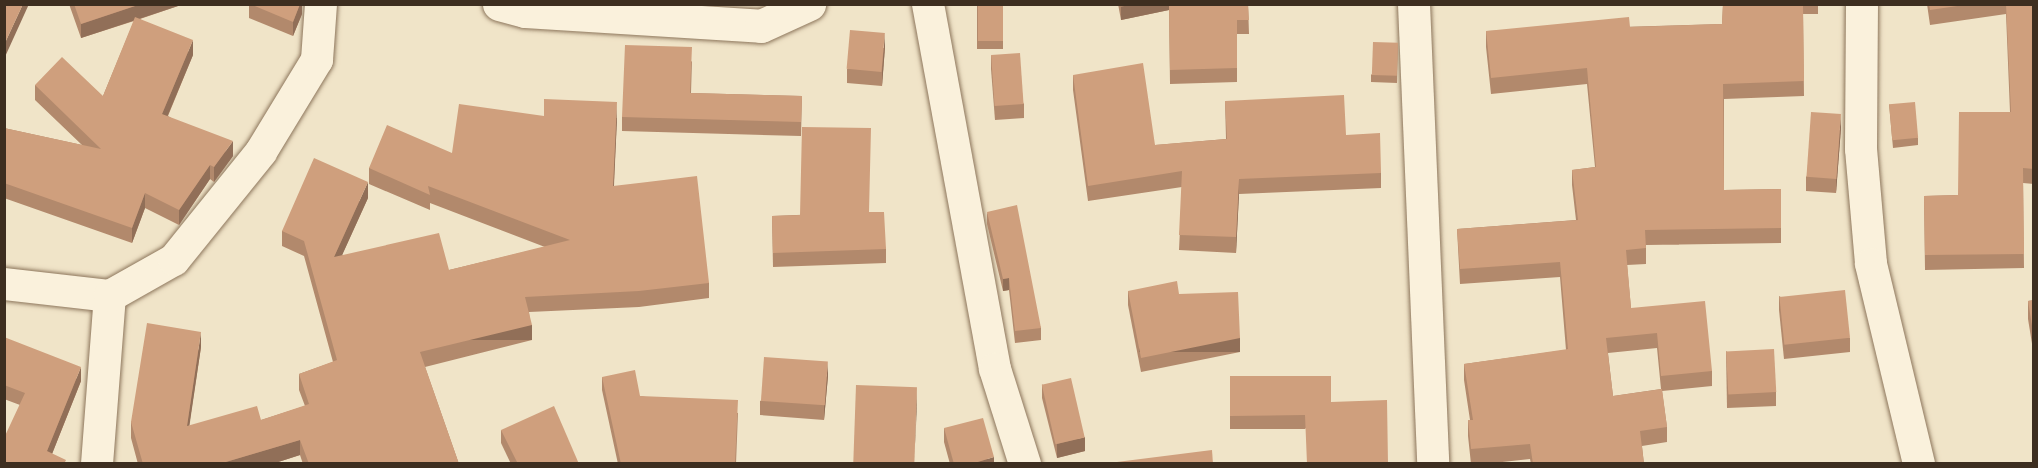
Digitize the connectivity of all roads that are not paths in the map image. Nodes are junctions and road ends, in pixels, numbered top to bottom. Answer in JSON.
{"nodes":[{"id":1,"x":321,"y":4,"type":"edge"},
{"id":2,"x":499,"y":4,"type":"edge"},
{"id":3,"x":809,"y":4,"type":"edge"},
{"id":4,"x":928,"y":4,"type":"edge"},
{"id":5,"x":1414,"y":4,"type":"edge"},
{"id":6,"x":1862,"y":4,"type":"edge"},
{"id":7,"x":4,"y":284,"type":"edge"},
{"id":8,"x":110,"y":296,"type":"junction"},
{"id":9,"x":97,"y":464,"type":"edge"},
{"id":10,"x":1024,"y":464,"type":"edge"},
{"id":11,"x":1433,"y":464,"type":"edge"},
{"id":12,"x":1919,"y":464,"type":"edge"}],
"edges":[{"from":1,"to":8,"type":"street"},
{"from":2,"to":3,"type":"street"},
{"from":4,"to":10,"type":"street"},
{"from":5,"to":11,"type":"street"},
{"from":6,"to":12,"type":"street"},
{"from":7,"to":8,"type":"street"},
{"from":8,"to":9,"type":"street"}]}
